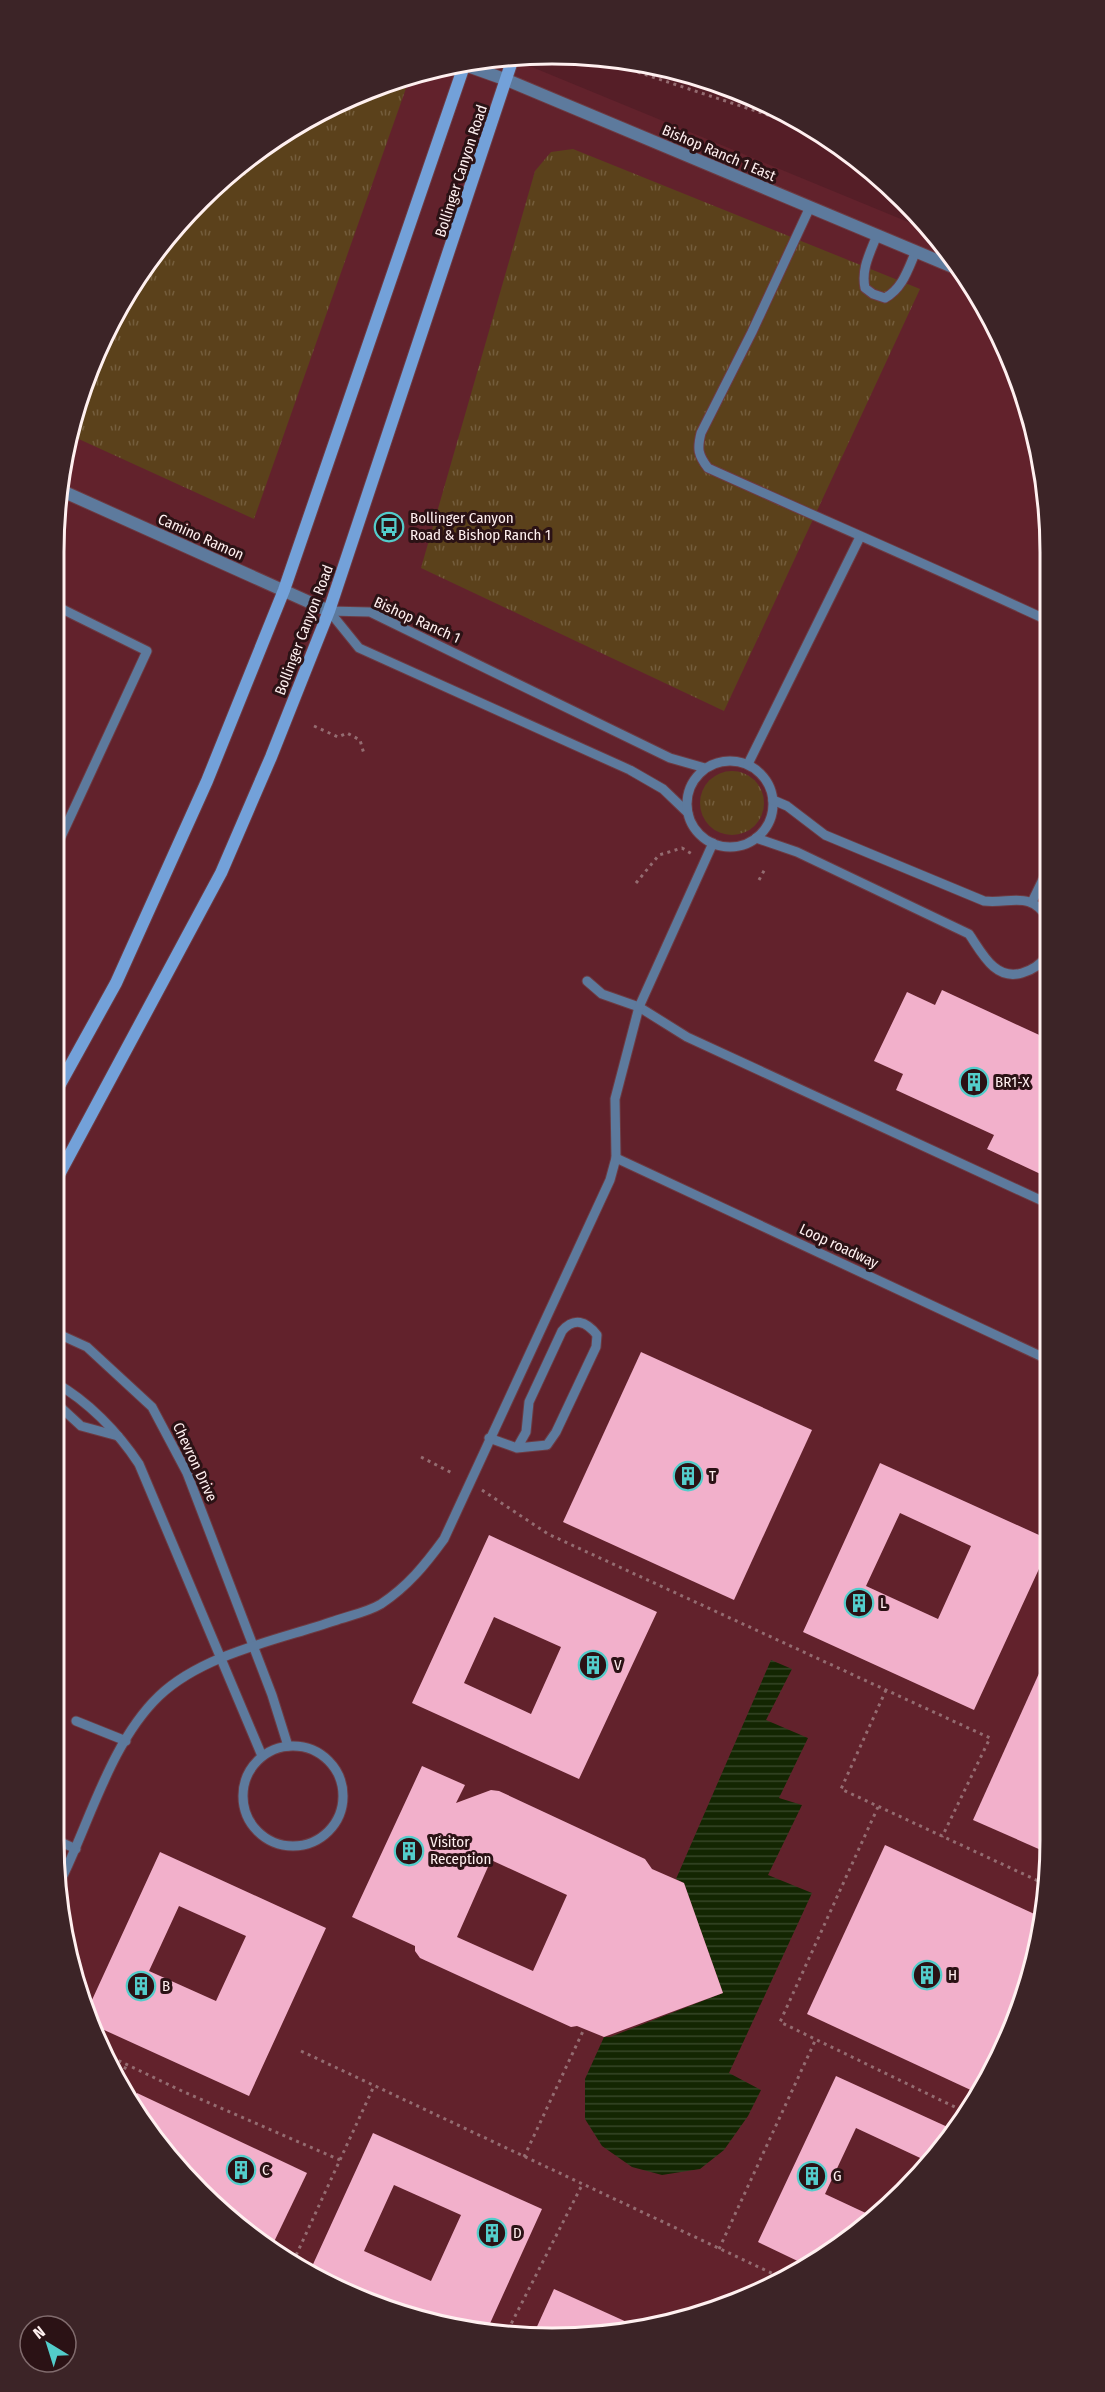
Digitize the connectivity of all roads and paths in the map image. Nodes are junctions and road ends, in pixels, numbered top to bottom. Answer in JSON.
{"nodes":[{"id":1,"x":511,"y":67,"type":"edge"},
{"id":2,"x":481,"y":70,"type":"edge"},
{"id":3,"x":637,"y":72,"type":"edge"},
{"id":4,"x":462,"y":73,"type":"edge"},
{"id":5,"x":507,"y":80,"type":"junction"},
{"id":6,"x":768,"y":115,"type":"edge"},
{"id":7,"x":810,"y":207,"type":"junction"},
{"id":8,"x":877,"y":235,"type":"junction"},
{"id":9,"x":916,"y":251,"type":"junction"},
{"id":10,"x":946,"y":264,"type":"edge"},
{"id":11,"x":69,"y":494,"type":"edge"},
{"id":12,"x":860,"y":537,"type":"junction"},
{"id":13,"x":284,"y":591,"type":"junction"},
{"id":14,"x":64,"y":610,"type":"edge"},
{"id":15,"x":329,"y":611,"type":"junction"},
{"id":16,"x":1040,"y":617,"type":"edge"},
{"id":17,"x":314,"y":726,"type":"dead end"},
{"id":18,"x":364,"y":754,"type":"dead end"},
{"id":19,"x":748,"y":764,"type":"junction"},
{"id":20,"x":705,"y":768,"type":"junction"},
{"id":21,"x":773,"y":800,"type":"junction"},
{"id":22,"x":688,"y":813,"type":"junction"},
{"id":23,"x":64,"y":830,"type":"edge"},
{"id":24,"x":756,"y":837,"type":"junction"},
{"id":25,"x":713,"y":843,"type":"junction"},
{"id":26,"x":692,"y":854,"type":"dead end"},
{"id":27,"x":766,"y":867,"type":"dead end"},
{"id":28,"x":759,"y":880,"type":"dead end"},
{"id":29,"x":636,"y":883,"type":"dead end"},
{"id":30,"x":1040,"y":886,"type":"edge"},
{"id":31,"x":1032,"y":902,"type":"junction"},
{"id":32,"x":1040,"y":908,"type":"edge"},
{"id":33,"x":1040,"y":962,"type":"edge"},
{"id":34,"x":587,"y":981,"type":"dead end"},
{"id":35,"x":639,"y":1007,"type":"junction"},
{"id":36,"x":64,"y":1077,"type":"edge"},
{"id":37,"x":616,"y":1158,"type":"junction"},
{"id":38,"x":64,"y":1165,"type":"edge"},
{"id":39,"x":1040,"y":1200,"type":"edge"},
{"id":40,"x":64,"y":1337,"type":"edge"},
{"id":41,"x":1040,"y":1356,"type":"edge"},
{"id":42,"x":64,"y":1389,"type":"edge"},
{"id":43,"x":64,"y":1410,"type":"edge"},
{"id":44,"x":121,"y":1437,"type":"junction"},
{"id":45,"x":489,"y":1438,"type":"junction"},
{"id":46,"x":517,"y":1448,"type":"junction"},
{"id":47,"x":421,"y":1457,"type":"dead end"},
{"id":48,"x":454,"y":1474,"type":"dead end"},
{"id":49,"x":478,"y":1487,"type":"dead end"},
{"id":50,"x":254,"y":1647,"type":"junction"},
{"id":51,"x":221,"y":1659,"type":"junction"},
{"id":52,"x":886,"y":1690,"type":"junction"},
{"id":53,"x":76,"y":1721,"type":"dead end"},
{"id":54,"x":126,"y":1741,"type":"junction"},
{"id":55,"x":288,"y":1746,"type":"junction"},
{"id":56,"x":262,"y":1756,"type":"junction"},
{"id":57,"x":878,"y":1807,"type":"junction"},
{"id":58,"x":942,"y":1836,"type":"junction"},
{"id":59,"x":64,"y":1844,"type":"edge"},
{"id":60,"x":76,"y":1849,"type":"junction"},
{"id":61,"x":66,"y":1870,"type":"edge"},
{"id":62,"x":1038,"y":1881,"type":"edge"},
{"id":63,"x":584,"y":2029,"type":"dead end"},
{"id":64,"x":816,"y":2040,"type":"junction"},
{"id":65,"x":301,"y":2051,"type":"dead end"},
{"id":66,"x":117,"y":2060,"type":"edge"},
{"id":67,"x":127,"y":2064,"type":"junction"},
{"id":68,"x":123,"y":2071,"type":"edge"},
{"id":69,"x":374,"y":2086,"type":"junction"},
{"id":70,"x":959,"y":2109,"type":"edge"},
{"id":71,"x":524,"y":2157,"type":"junction"},
{"id":72,"x":340,"y":2160,"type":"junction"},
{"id":73,"x":582,"y":2185,"type":"junction"},
{"id":74,"x":719,"y":2249,"type":"junction"},
{"id":75,"x":296,"y":2254,"type":"edge"},
{"id":76,"x":773,"y":2274,"type":"edge"},
{"id":77,"x":511,"y":2325,"type":"edge"}],
"edges":[{"from":1,"to":5,"type":"main road","name":"Bollinger Canyon Road"},
{"from":2,"to":5,"type":"street","name":"Bishop Ranch 1 East"},
{"from":3,"to":6,"type":"path"},
{"from":4,"to":13,"type":"main road","name":"Bollinger Canyon Road"},
{"from":5,"to":7,"type":"street","name":"Bishop Ranch 1 East"},
{"from":5,"to":15,"type":"main road","name":"Bollinger Canyon Road"},
{"from":7,"to":8,"type":"street","name":"Bishop Ranch 1 East"},
{"from":7,"to":12,"type":"lane"},
{"from":8,"to":9,"type":"street","name":"Bishop Ranch 1 East"},
{"from":8,"to":9,"type":"lane"},
{"from":9,"to":10,"type":"street","name":"Bishop Ranch 1 East"},
{"from":11,"to":13,"type":"street","name":"Camino Ramon"},
{"from":12,"to":16,"type":"lane"},
{"from":12,"to":19,"type":"lane"},
{"from":13,"to":15,"type":"street","name":"Camino Ramon"},
{"from":13,"to":36,"type":"main road","name":"Bollinger Canyon Road"},
{"from":14,"to":23,"type":"lane"},
{"from":15,"to":20,"type":"lane","name":"Bishop Ranch 1"},
{"from":15,"to":22,"type":"lane"},
{"from":15,"to":38,"type":"main road","name":"Bollinger Canyon Road"},
{"from":17,"to":18,"type":"path"},
{"from":19,"to":20,"type":"lane"},
{"from":19,"to":21,"type":"lane"},
{"from":20,"to":22,"type":"lane"},
{"from":21,"to":24,"type":"lane"},
{"from":21,"to":31,"type":"lane"},
{"from":22,"to":25,"type":"lane"},
{"from":24,"to":25,"type":"lane"},
{"from":24,"to":33,"type":"lane"},
{"from":25,"to":35,"type":"lane"},
{"from":26,"to":29,"type":"path"},
{"from":27,"to":28,"type":"path"},
{"from":30,"to":31,"type":"lane"},
{"from":31,"to":32,"type":"lane"},
{"from":34,"to":35,"type":"lane"},
{"from":35,"to":37,"type":"lane"},
{"from":35,"to":39,"type":"lane"},
{"from":37,"to":41,"type":"lane","name":"Loop roadway"},
{"from":37,"to":45,"type":"lane"},
{"from":40,"to":50,"type":"lane","name":"Chevron Drive"},
{"from":42,"to":44,"type":"lane"},
{"from":43,"to":44,"type":"lane"},
{"from":44,"to":51,"type":"lane"},
{"from":45,"to":46,"type":"lane"},
{"from":45,"to":50,"type":"lane"},
{"from":46,"to":46,"type":"lane"},
{"from":47,"to":48,"type":"path"},
{"from":49,"to":52,"type":"path"},
{"from":50,"to":51,"type":"lane"},
{"from":50,"to":55,"type":"lane","name":"Chevron Drive"},
{"from":51,"to":54,"type":"lane"},
{"from":51,"to":56,"type":"lane"},
{"from":52,"to":57,"type":"path"},
{"from":52,"to":58,"type":"path"},
{"from":53,"to":54,"type":"lane"},
{"from":54,"to":60,"type":"lane"},
{"from":55,"to":56,"type":"lane"},
{"from":55,"to":56,"type":"lane"},
{"from":57,"to":58,"type":"path"},
{"from":57,"to":64,"type":"path"},
{"from":58,"to":62,"type":"path"},
{"from":59,"to":60,"type":"lane"},
{"from":60,"to":61,"type":"lane"},
{"from":63,"to":71,"type":"path"},
{"from":64,"to":70,"type":"path"},
{"from":64,"to":74,"type":"path"},
{"from":65,"to":69,"type":"path"},
{"from":66,"to":67,"type":"path"},
{"from":67,"to":68,"type":"path"},
{"from":67,"to":72,"type":"path"},
{"from":69,"to":71,"type":"path"},
{"from":69,"to":72,"type":"path"},
{"from":71,"to":73,"type":"path"},
{"from":72,"to":75,"type":"path"},
{"from":73,"to":74,"type":"path"},
{"from":73,"to":77,"type":"path"},
{"from":74,"to":76,"type":"path"}]}
